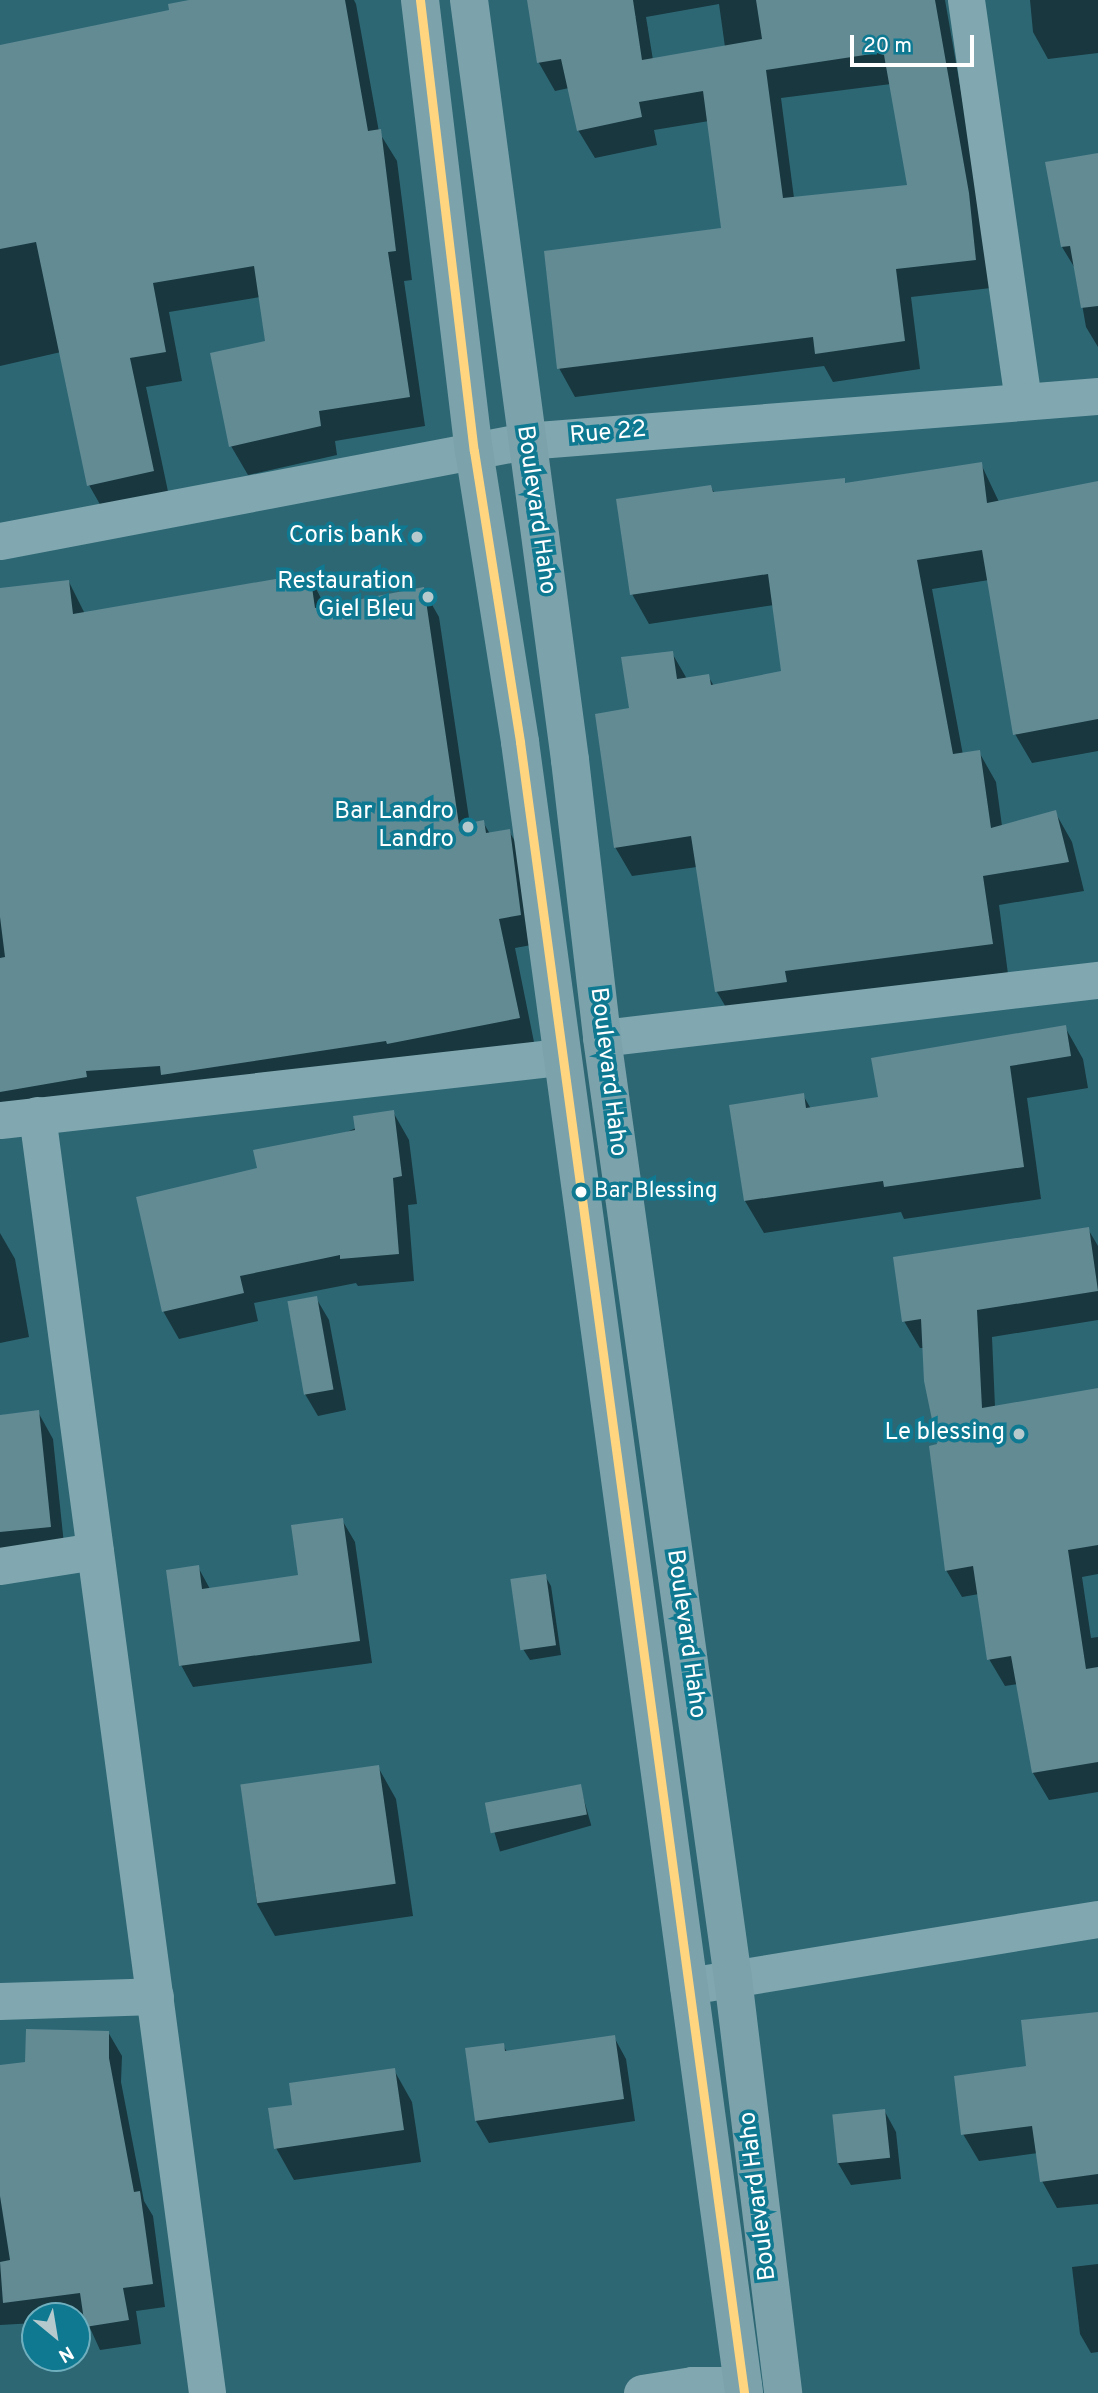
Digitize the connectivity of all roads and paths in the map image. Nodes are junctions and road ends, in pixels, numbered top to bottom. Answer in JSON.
{"nodes":[{"id":1,"x":420,"y":0,"type":"edge"},
{"id":2,"x":469,"y":0,"type":"edge"},
{"id":3,"x":966,"y":0,"type":"edge"},
{"id":4,"x":1098,"y":396,"type":"edge"},
{"id":5,"x":1023,"y":401,"type":"junction"},
{"id":6,"x":525,"y":441,"type":"junction"},
{"id":7,"x":474,"y":451,"type":"junction"},
{"id":8,"x":0,"y":541,"type":"edge"},
{"id":9,"x":1098,"y":980,"type":"edge"},
{"id":10,"x":602,"y":1038,"type":"junction"},
{"id":11,"x":560,"y":1058,"type":"junction"},
{"id":12,"x":37,"y":1115,"type":"junction"},
{"id":13,"x":0,"y":1120,"type":"edge"},
{"id":14,"x":95,"y":1551,"type":"junction"},
{"id":15,"x":0,"y":1566,"type":"edge"},
{"id":16,"x":1098,"y":1919,"type":"edge"},
{"id":17,"x":733,"y":1978,"type":"junction"},
{"id":18,"x":688,"y":1986,"type":"junction"},
{"id":19,"x":155,"y":1996,"type":"junction"},
{"id":20,"x":0,"y":2001,"type":"edge"},
{"id":21,"x":744,"y":2389,"type":"edge"},
{"id":22,"x":207,"y":2393,"type":"edge"},
{"id":23,"x":642,"y":2393,"type":"edge"},
{"id":24,"x":783,"y":2393,"type":"edge"}],
"edges":[{"from":1,"to":7,"type":"main road","name":"Boulevard Haho"},
{"from":2,"to":6,"type":"main road","name":"Boulevard Haho"},
{"from":3,"to":5,"type":"street"},
{"from":4,"to":5,"type":"street","name":"Rue 22"},
{"from":5,"to":6,"type":"street","name":"Rue 22"},
{"from":6,"to":7,"type":"street","name":"Rue 22"},
{"from":6,"to":10,"type":"main road","name":"Boulevard Haho"},
{"from":7,"to":8,"type":"street","name":"Rue 22"},
{"from":7,"to":11,"type":"main road","name":"Boulevard Haho"},
{"from":9,"to":10,"type":"street"},
{"from":10,"to":17,"type":"main road","name":"Boulevard Haho"},
{"from":11,"to":12,"type":"street"},
{"from":11,"to":18,"type":"main road","name":"Boulevard Haho"},
{"from":12,"to":13,"type":"street"},
{"from":12,"to":14,"type":"street"},
{"from":14,"to":15,"type":"street"},
{"from":14,"to":19,"type":"street"},
{"from":16,"to":17,"type":"street"},
{"from":17,"to":18,"type":"street"},
{"from":17,"to":24,"type":"main road","name":"Boulevard Haho"},
{"from":18,"to":21,"type":"main road","name":"Boulevard Haho"},
{"from":19,"to":20,"type":"street"},
{"from":19,"to":22,"type":"street"},
{"from":21,"to":23,"type":"street"}]}
